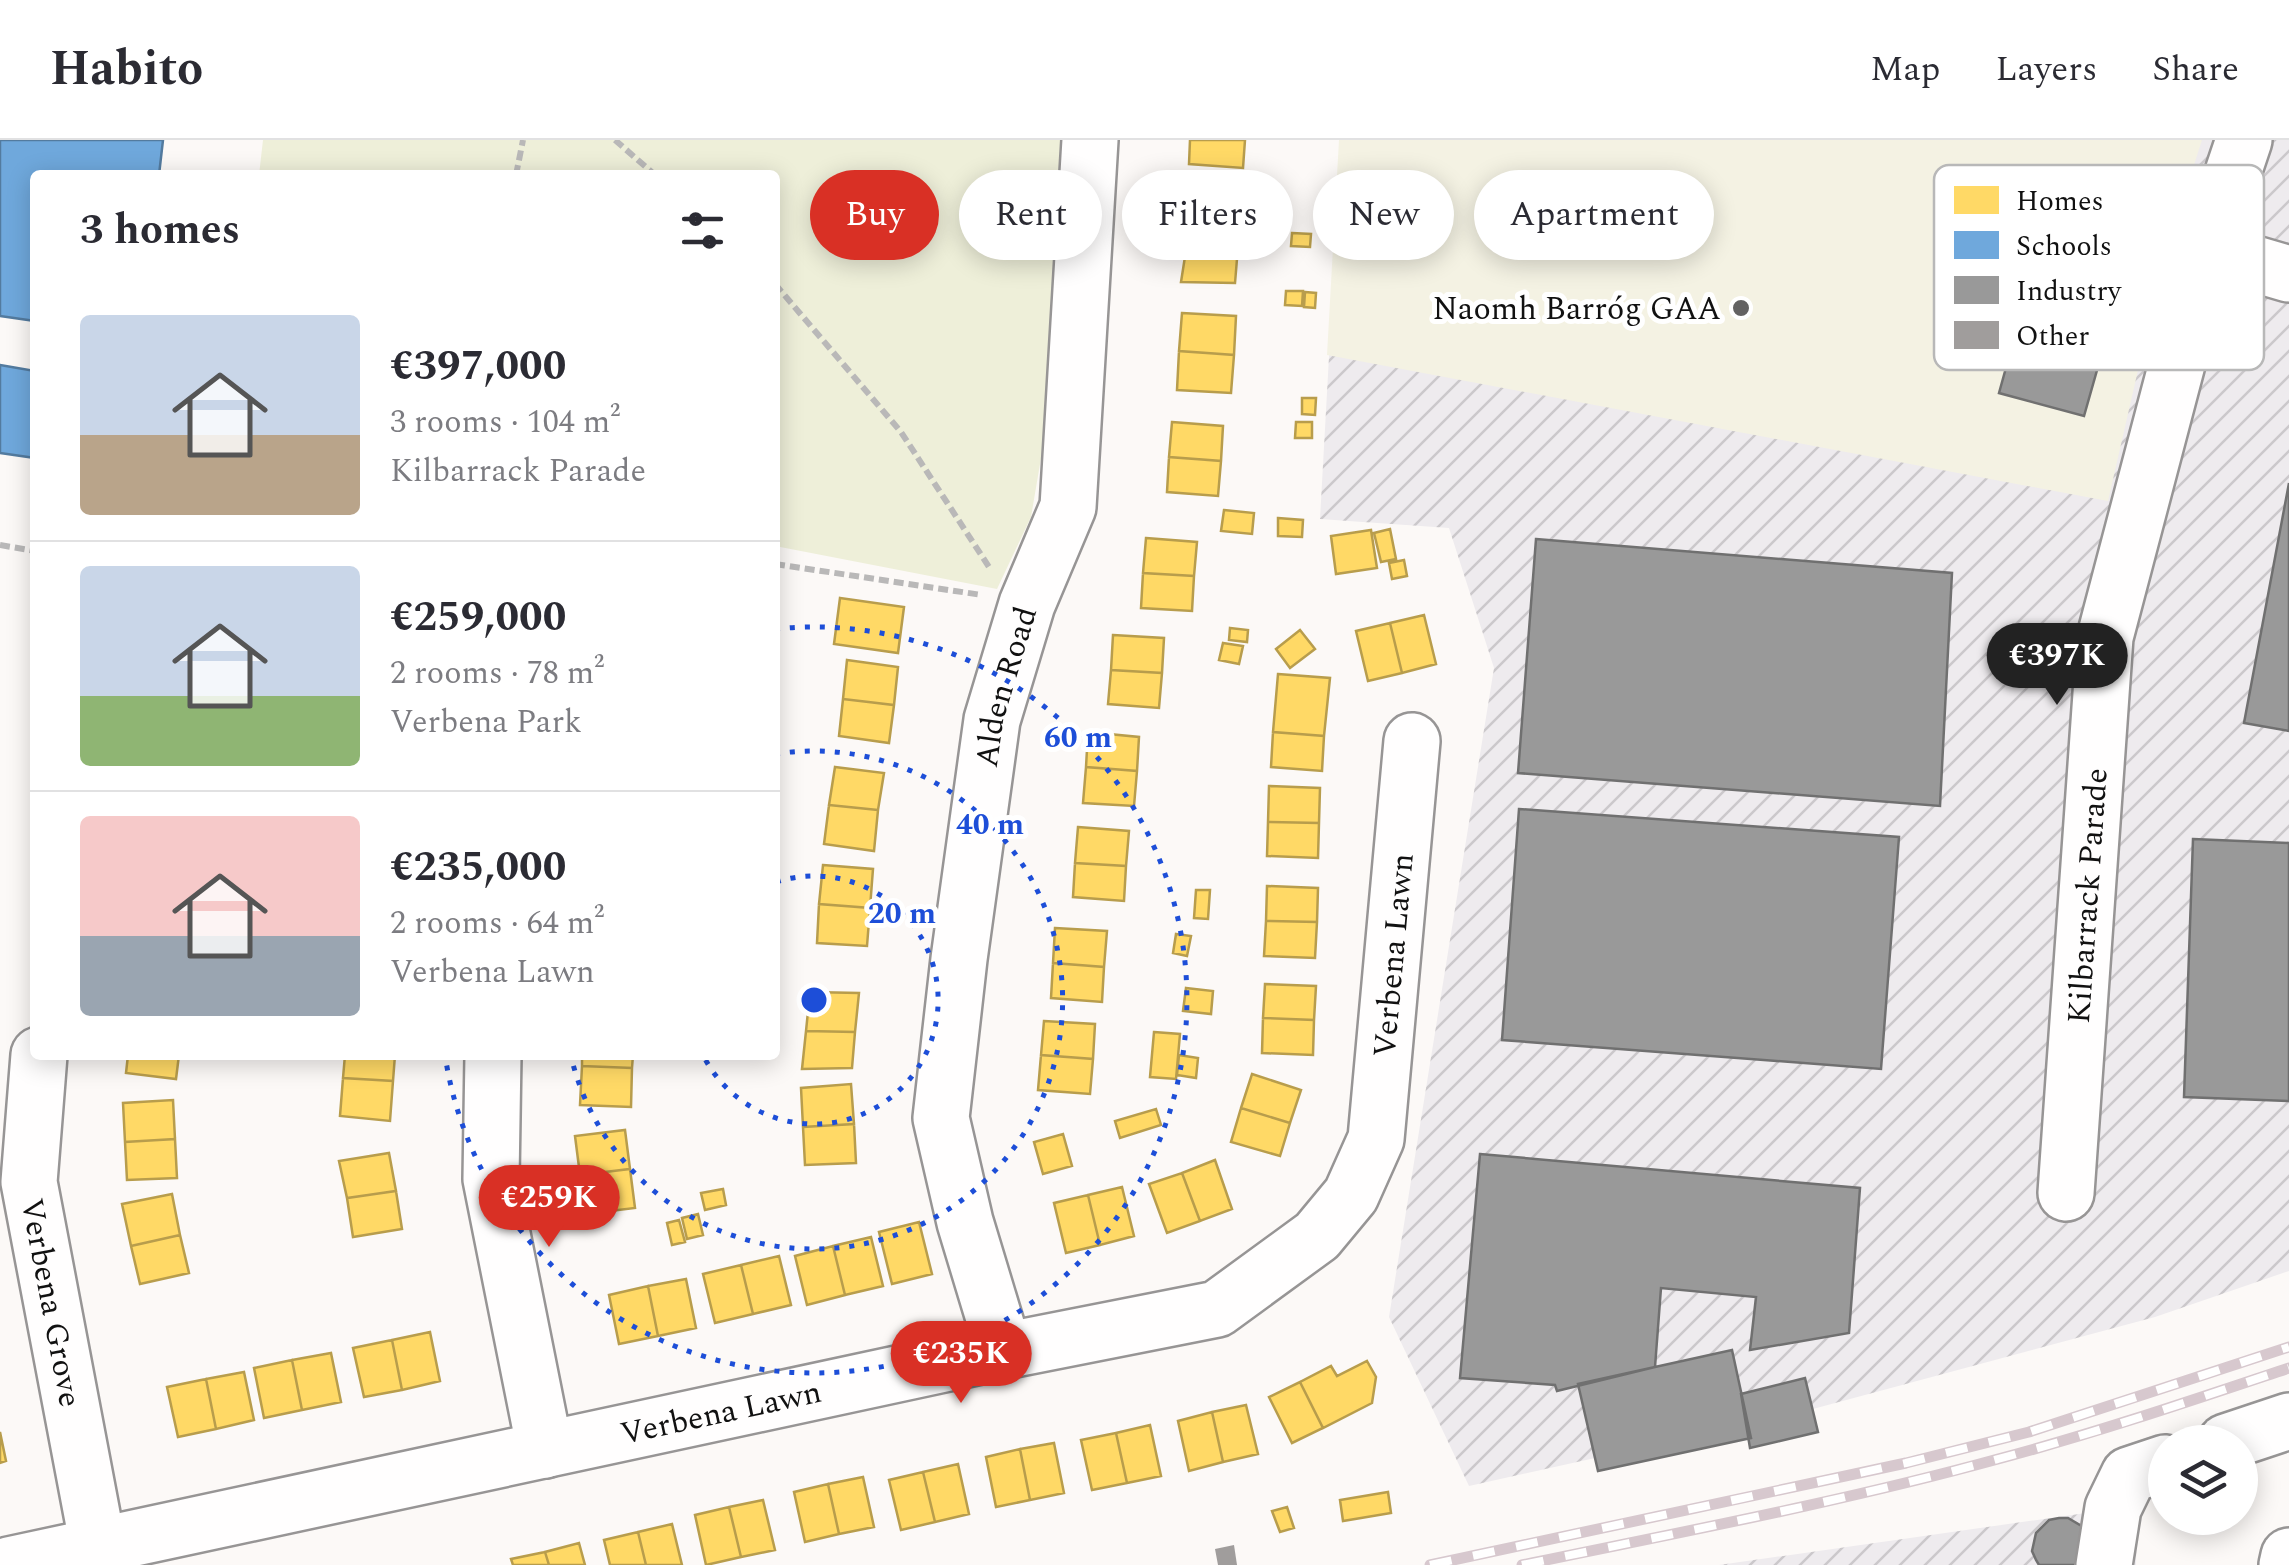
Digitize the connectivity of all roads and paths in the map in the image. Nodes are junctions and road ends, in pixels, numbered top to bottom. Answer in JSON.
{"nodes":[{"id":1,"x":524,"y":140,"type":"edge"},
{"id":2,"x":615,"y":140,"type":"edge"},
{"id":3,"x":1090,"y":140,"type":"edge"},
{"id":4,"x":2244,"y":140,"type":"edge"},
{"id":5,"x":2236,"y":165,"type":"edge"},
{"id":6,"x":517,"y":170,"type":"edge"},
{"id":7,"x":650,"y":170,"type":"edge"},
{"id":8,"x":2264,"y":267,"type":"edge"},
{"id":9,"x":2289,"y":274,"type":"edge"},
{"id":10,"x":780,"y":290,"type":"edge"},
{"id":11,"x":2175,"y":370,"type":"edge"},
{"id":12,"x":0,"y":545,"type":"edge"},
{"id":13,"x":30,"y":549,"type":"edge"},
{"id":14,"x":780,"y":565,"type":"edge"},
{"id":15,"x":1027,"y":604,"type":"junction"},
{"id":16,"x":1412,"y":741,"type":"dead end"},
{"id":17,"x":39,"y":1060,"type":"edge"},
{"id":18,"x":493,"y":1060,"type":"edge"},
{"id":19,"x":2066,"y":1193,"type":"dead end"},
{"id":20,"x":1004,"y":1351,"type":"junction"},
{"id":21,"x":2289,"y":1422,"type":"edge"},
{"id":22,"x":2258,"y":1432,"type":"edge"},
{"id":23,"x":545,"y":1450,"type":"junction"},
{"id":24,"x":2148,"y":1469,"type":"edge"},
{"id":25,"x":98,"y":1546,"type":"junction"},
{"id":26,"x":2289,"y":1556,"type":"edge"},
{"id":27,"x":9,"y":1565,"type":"edge"},
{"id":28,"x":2104,"y":1565,"type":"edge"},
{"id":29,"x":2287,"y":1565,"type":"edge"}],
"edges":[{"from":1,"to":6,"type":"path"},
{"from":2,"to":7,"type":"path"},
{"from":3,"to":15,"type":"street","name":"Alden Road"},
{"from":4,"to":5,"type":"street","name":"Kilbarrack Parade"},
{"from":8,"to":9,"type":"street"},
{"from":10,"to":15,"type":"path"},
{"from":11,"to":19,"type":"street","name":"Kilbarrack Parade"},
{"from":12,"to":13,"type":"path"},
{"from":14,"to":15,"type":"path"},
{"from":15,"to":20,"type":"street","name":"Alden Road"},
{"from":16,"to":20,"type":"street","name":"Verbena Lawn"},
{"from":17,"to":25,"type":"street","name":"Verbena Grove"},
{"from":18,"to":23,"type":"street"},
{"from":20,"to":23,"type":"street","name":"Verbena Lawn"},
{"from":21,"to":22,"type":"street"},
{"from":23,"to":25,"type":"street","name":"Verbena Lawn"},
{"from":24,"to":28,"type":"street"},
{"from":25,"to":27,"type":"street","name":"Verbena Lawn"},
{"from":26,"to":29,"type":"street"}]}
